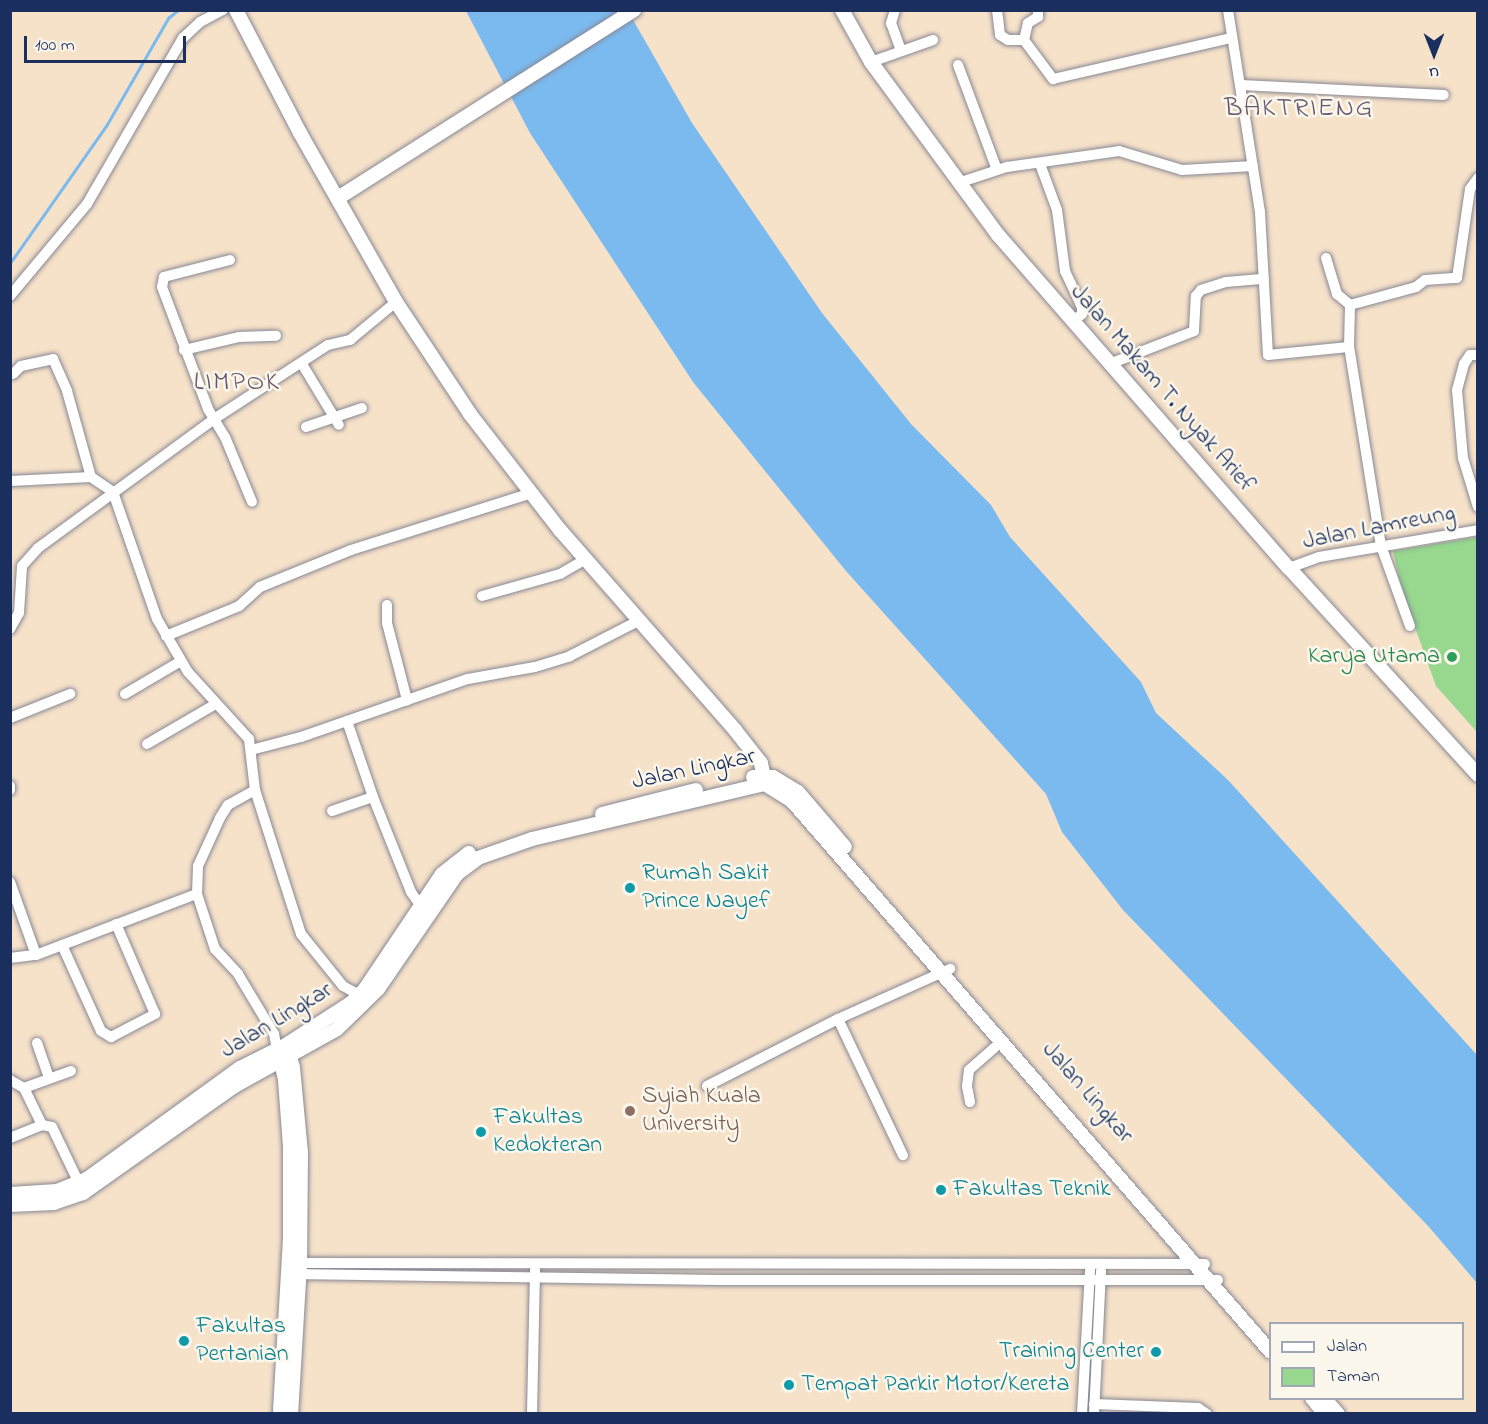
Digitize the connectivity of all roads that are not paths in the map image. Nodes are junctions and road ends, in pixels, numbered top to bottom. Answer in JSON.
{"nodes":[{"id":1,"x":223,"y":10,"type":"edge"},
{"id":2,"x":236,"y":10,"type":"edge"},
{"id":3,"x":843,"y":10,"type":"edge"},
{"id":4,"x":895,"y":10,"type":"edge"},
{"id":5,"x":997,"y":10,"type":"edge"},
{"id":6,"x":1038,"y":10,"type":"edge"},
{"id":7,"x":1228,"y":10,"type":"edge"},
{"id":8,"x":631,"y":12,"type":"edge"},
{"id":9,"x":1230,"y":38,"type":"junction"},
{"id":10,"x":933,"y":40,"type":"dead end"},
{"id":11,"x":1024,"y":40,"type":"junction"},
{"id":12,"x":901,"y":50,"type":"junction"},
{"id":13,"x":871,"y":62,"type":"junction"},
{"id":14,"x":958,"y":65,"type":"dead end"},
{"id":15,"x":1241,"y":85,"type":"junction"},
{"id":16,"x":1444,"y":95,"type":"dead end"},
{"id":17,"x":1040,"y":164,"type":"junction"},
{"id":18,"x":1253,"y":166,"type":"junction"},
{"id":19,"x":997,"y":170,"type":"junction"},
{"id":20,"x":1478,"y":178,"type":"edge"},
{"id":21,"x":958,"y":183,"type":"junction"},
{"id":22,"x":338,"y":198,"type":"junction"},
{"id":23,"x":1326,"y":258,"type":"dead end"},
{"id":24,"x":230,"y":260,"type":"dead end"},
{"id":25,"x":1264,"y":279,"type":"junction"},
{"id":26,"x":10,"y":296,"type":"edge"},
{"id":27,"x":396,"y":302,"type":"junction"},
{"id":28,"x":1350,"y":305,"type":"junction"},
{"id":29,"x":1072,"y":322,"type":"junction"},
{"id":30,"x":276,"y":336,"type":"dead end"},
{"id":31,"x":1349,"y":347,"type":"junction"},
{"id":32,"x":184,"y":350,"type":"junction"},
{"id":33,"x":1478,"y":355,"type":"edge"},
{"id":34,"x":1112,"y":363,"type":"junction"},
{"id":35,"x":302,"y":364,"type":"junction"},
{"id":36,"x":13,"y":374,"type":"dead end"},
{"id":37,"x":362,"y":408,"type":"dead end"},
{"id":38,"x":214,"y":419,"type":"junction"},
{"id":39,"x":338,"y":421,"type":"junction"},
{"id":40,"x":306,"y":427,"type":"dead end"},
{"id":41,"x":91,"y":477,"type":"junction"},
{"id":42,"x":10,"y":481,"type":"edge"},
{"id":43,"x":112,"y":492,"type":"junction"},
{"id":44,"x":532,"y":493,"type":"junction"},
{"id":45,"x":252,"y":502,"type":"dead end"},
{"id":46,"x":1478,"y":507,"type":"edge"},
{"id":47,"x":1478,"y":530,"type":"edge"},
{"id":48,"x":380,"y":539,"type":"junction"},
{"id":49,"x":1381,"y":546,"type":"junction"},
{"id":50,"x":382,"y":552,"type":"dead end"},
{"id":51,"x":586,"y":559,"type":"junction"},
{"id":52,"x":1289,"y":568,"type":"junction"},
{"id":53,"x":482,"y":596,"type":"dead end"},
{"id":54,"x":387,"y":605,"type":"dead end"},
{"id":55,"x":638,"y":621,"type":"junction"},
{"id":56,"x":1410,"y":626,"type":"dead end"},
{"id":57,"x":10,"y":629,"type":"edge"},
{"id":58,"x":166,"y":636,"type":"junction"},
{"id":59,"x":182,"y":661,"type":"junction"},
{"id":60,"x":70,"y":694,"type":"dead end"},
{"id":61,"x":125,"y":694,"type":"dead end"},
{"id":62,"x":407,"y":700,"type":"junction"},
{"id":63,"x":214,"y":705,"type":"junction"},
{"id":64,"x":10,"y":718,"type":"edge"},
{"id":65,"x":347,"y":721,"type":"junction"},
{"id":66,"x":147,"y":744,"type":"dead end"},
{"id":67,"x":251,"y":750,"type":"junction"},
{"id":68,"x":1478,"y":775,"type":"edge"},
{"id":69,"x":765,"y":780,"type":"junction"},
{"id":70,"x":255,"y":790,"type":"junction"},
{"id":71,"x":373,"y":797,"type":"junction"},
{"id":72,"x":332,"y":811,"type":"dead end"},
{"id":73,"x":10,"y":882,"type":"edge"},
{"id":74,"x":196,"y":894,"type":"junction"},
{"id":75,"x":420,"y":904,"type":"junction"},
{"id":76,"x":116,"y":924,"type":"junction"},
{"id":77,"x":62,"y":945,"type":"junction"},
{"id":78,"x":36,"y":955,"type":"junction"},
{"id":79,"x":10,"y":958,"type":"edge"},
{"id":80,"x":947,"y":971,"type":"junction"},
{"id":81,"x":359,"y":995,"type":"junction"},
{"id":82,"x":838,"y":1019,"type":"junction"},
{"id":83,"x":1002,"y":1041,"type":"junction"},
{"id":84,"x":37,"y":1043,"type":"dead end"},
{"id":85,"x":283,"y":1052,"type":"junction"},
{"id":86,"x":71,"y":1071,"type":"dead end"},
{"id":87,"x":49,"y":1078,"type":"junction"},
{"id":88,"x":10,"y":1080,"type":"edge"},
{"id":89,"x":707,"y":1086,"type":"dead end"},
{"id":90,"x":24,"y":1089,"type":"junction"},
{"id":91,"x":970,"y":1102,"type":"dead end"},
{"id":92,"x":42,"y":1125,"type":"junction"},
{"id":93,"x":10,"y":1138,"type":"edge"},
{"id":94,"x":903,"y":1155,"type":"dead end"},
{"id":95,"x":79,"y":1183,"type":"junction"},
{"id":96,"x":10,"y":1194,"type":"edge"},
{"id":97,"x":10,"y":1205,"type":"edge"},
{"id":98,"x":535,"y":1263,"type":"junction"},
{"id":99,"x":845,"y":1263,"type":"junction"},
{"id":100,"x":936,"y":1264,"type":"junction"},
{"id":101,"x":954,"y":1264,"type":"junction"},
{"id":102,"x":1054,"y":1264,"type":"junction"},
{"id":103,"x":1090,"y":1265,"type":"junction"},
{"id":104,"x":1102,"y":1265,"type":"junction"},
{"id":105,"x":1201,"y":1265,"type":"junction"},
{"id":106,"x":294,"y":1269,"type":"junction"},
{"id":107,"x":535,"y":1277,"type":"junction"},
{"id":108,"x":1095,"y":1277,"type":"junction"},
{"id":109,"x":1054,"y":1278,"type":"junction"},
{"id":110,"x":936,"y":1279,"type":"junction"},
{"id":111,"x":955,"y":1279,"type":"junction"},
{"id":112,"x":845,"y":1280,"type":"junction"},
{"id":113,"x":1214,"y":1281,"type":"junction"},
{"id":114,"x":1269,"y":1337,"type":"edge"},
{"id":115,"x":1269,"y":1350,"type":"edge"},
{"id":116,"x":1314,"y":1400,"type":"edge"},
{"id":117,"x":1326,"y":1400,"type":"edge"},
{"id":118,"x":1094,"y":1409,"type":"edge"},
{"id":119,"x":280,"y":1413,"type":"edge"},
{"id":120,"x":291,"y":1413,"type":"edge"},
{"id":121,"x":532,"y":1413,"type":"edge"},
{"id":122,"x":1082,"y":1413,"type":"edge"},
{"id":123,"x":1207,"y":1413,"type":"edge"},
{"id":124,"x":1325,"y":1413,"type":"edge"},
{"id":125,"x":1338,"y":1413,"type":"edge"}],
"edges":[{"from":1,"to":26,"type":"street"},
{"from":2,"to":22,"type":"street"},
{"from":3,"to":13,"type":"street","name":"Jalan Makam T. Nyak Arief"},
{"from":4,"to":12,"type":"street"},
{"from":5,"to":11,"type":"street"},
{"from":6,"to":11,"type":"street"},
{"from":7,"to":9,"type":"street"},
{"from":8,"to":22,"type":"street"},
{"from":9,"to":11,"type":"street"},
{"from":9,"to":15,"type":"street"},
{"from":10,"to":12,"type":"street"},
{"from":12,"to":13,"type":"street"},
{"from":13,"to":21,"type":"street","name":"Jalan Makam T. Nyak Arief"},
{"from":14,"to":19,"type":"street"},
{"from":15,"to":16,"type":"street"},
{"from":15,"to":18,"type":"street"},
{"from":17,"to":18,"type":"street"},
{"from":17,"to":19,"type":"street"},
{"from":17,"to":29,"type":"street"},
{"from":18,"to":25,"type":"street"},
{"from":19,"to":21,"type":"street"},
{"from":20,"to":28,"type":"street"},
{"from":21,"to":29,"type":"street","name":"Jalan Makam T. Nyak Arief"},
{"from":22,"to":27,"type":"street"},
{"from":23,"to":28,"type":"street"},
{"from":24,"to":32,"type":"street"},
{"from":25,"to":31,"type":"street"},
{"from":25,"to":34,"type":"street"},
{"from":27,"to":35,"type":"street"},
{"from":27,"to":44,"type":"street"},
{"from":28,"to":31,"type":"street"},
{"from":29,"to":34,"type":"street","name":"Jalan Makam T. Nyak Arief"},
{"from":30,"to":32,"type":"street"},
{"from":31,"to":49,"type":"street"},
{"from":32,"to":38,"type":"street"},
{"from":33,"to":46,"type":"street"},
{"from":34,"to":52,"type":"street","name":"Jalan Makam T. Nyak Arief"},
{"from":35,"to":38,"type":"street"},
{"from":35,"to":39,"type":"street"},
{"from":36,"to":41,"type":"street"},
{"from":37,"to":39,"type":"street"},
{"from":38,"to":43,"type":"street"},
{"from":38,"to":45,"type":"street"},
{"from":39,"to":40,"type":"street"},
{"from":41,"to":42,"type":"street"},
{"from":41,"to":43,"type":"street"},
{"from":43,"to":57,"type":"street"},
{"from":43,"to":58,"type":"street"},
{"from":44,"to":48,"type":"street"},
{"from":44,"to":51,"type":"street"},
{"from":47,"to":49,"type":"street","name":"Jalan Lamreung"},
{"from":48,"to":50,"type":"street"},
{"from":48,"to":58,"type":"street"},
{"from":49,"to":52,"type":"street","name":"Jalan Lamreung"},
{"from":49,"to":56,"type":"street"},
{"from":51,"to":53,"type":"street"},
{"from":51,"to":55,"type":"street"},
{"from":52,"to":68,"type":"street","name":"Jalan Makam T. Nyak Arief"},
{"from":54,"to":62,"type":"street"},
{"from":55,"to":62,"type":"street"},
{"from":55,"to":69,"type":"street"},
{"from":58,"to":59,"type":"street"},
{"from":59,"to":61,"type":"street"},
{"from":59,"to":63,"type":"street"},
{"from":60,"to":64,"type":"street"},
{"from":62,"to":65,"type":"street"},
{"from":63,"to":66,"type":"street"},
{"from":63,"to":67,"type":"street"},
{"from":65,"to":67,"type":"street"},
{"from":65,"to":71,"type":"street"},
{"from":67,"to":70,"type":"street"},
{"from":69,"to":75,"type":"street","name":"Jalan Lingkar"},
{"from":69,"to":80,"type":"street","name":"Jalan Lingkar"},
{"from":69,"to":85,"type":"street"},
{"from":70,"to":74,"type":"street"},
{"from":70,"to":81,"type":"street"},
{"from":71,"to":72,"type":"street"},
{"from":71,"to":75,"type":"street"},
{"from":73,"to":78,"type":"street"},
{"from":74,"to":76,"type":"street"},
{"from":74,"to":85,"type":"street"},
{"from":75,"to":81,"type":"street","name":"Jalan Lingkar"},
{"from":76,"to":77,"type":"street"},
{"from":76,"to":77,"type":"street"},
{"from":77,"to":78,"type":"street"},
{"from":78,"to":79,"type":"street"},
{"from":80,"to":82,"type":"street"},
{"from":80,"to":83,"type":"street"},
{"from":80,"to":105,"type":"street","name":"Jalan Lingkar"},
{"from":81,"to":85,"type":"street","name":"Jalan Lingkar"},
{"from":82,"to":89,"type":"street"},
{"from":82,"to":94,"type":"street"},
{"from":83,"to":91,"type":"street"},
{"from":83,"to":105,"type":"street"},
{"from":84,"to":87,"type":"street"},
{"from":85,"to":95,"type":"street","name":"Jalan Lingkar"},
{"from":85,"to":97,"type":"street"},
{"from":85,"to":106,"type":"street"},
{"from":86,"to":87,"type":"street"},
{"from":87,"to":90,"type":"street"},
{"from":88,"to":90,"type":"street"},
{"from":90,"to":92,"type":"street"},
{"from":92,"to":93,"type":"street"},
{"from":92,"to":95,"type":"street"},
{"from":95,"to":96,"type":"street","name":"Jalan Lingkar"},
{"from":98,"to":99,"type":"street"},
{"from":98,"to":106,"type":"street"},
{"from":98,"to":107,"type":"street"},
{"from":99,"to":100,"type":"street"},
{"from":99,"to":112,"type":"street"},
{"from":100,"to":101,"type":"street"},
{"from":100,"to":110,"type":"street"},
{"from":101,"to":102,"type":"street"},
{"from":101,"to":111,"type":"street"},
{"from":102,"to":103,"type":"street"},
{"from":102,"to":109,"type":"street"},
{"from":103,"to":104,"type":"street"},
{"from":103,"to":108,"type":"street"},
{"from":104,"to":105,"type":"street"},
{"from":104,"to":108,"type":"street"},
{"from":105,"to":113,"type":"street","name":"Jalan Lingkar"},
{"from":106,"to":107,"type":"street"},
{"from":106,"to":119,"type":"street"},
{"from":106,"to":120,"type":"street"},
{"from":107,"to":112,"type":"street"},
{"from":107,"to":121,"type":"street"},
{"from":108,"to":109,"type":"street"},
{"from":108,"to":113,"type":"street"},
{"from":108,"to":118,"type":"street"},
{"from":108,"to":122,"type":"street"},
{"from":109,"to":111,"type":"street"},
{"from":110,"to":111,"type":"street"},
{"from":110,"to":112,"type":"street"},
{"from":113,"to":114,"type":"street","name":"Jalan Lingkar"},
{"from":113,"to":115,"type":"street"},
{"from":116,"to":124,"type":"street"},
{"from":117,"to":125,"type":"street"},
{"from":118,"to":123,"type":"street"}]}
